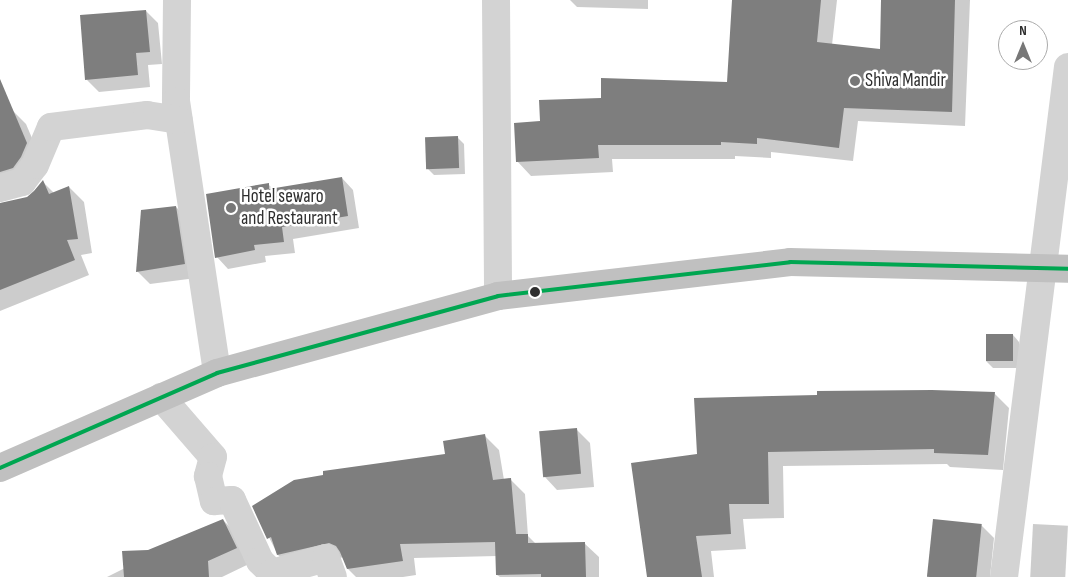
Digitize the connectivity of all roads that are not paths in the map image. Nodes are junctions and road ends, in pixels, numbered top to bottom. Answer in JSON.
{"nodes":[{"id":1,"x":178,"y":0,"type":"edge"},
{"id":2,"x":496,"y":0,"type":"edge"},
{"id":3,"x":1068,"y":67,"type":"edge"},
{"id":4,"x":179,"y":120,"type":"junction"},
{"id":5,"x":0,"y":188,"type":"edge"},
{"id":6,"x":1068,"y":269,"type":"edge"},
{"id":7,"x":1041,"y":270,"type":"junction"},
{"id":8,"x":498,"y":296,"type":"junction"},
{"id":9,"x":217,"y":373,"type":"junction"},
{"id":10,"x":161,"y":397,"type":"junction"},
{"id":11,"x":0,"y":468,"type":"edge"},
{"id":12,"x":333,"y":577,"type":"edge"},
{"id":13,"x":1004,"y":577,"type":"edge"}],
"edges":[{"from":1,"to":4,"type":"street"},
{"from":2,"to":8,"type":"street"},
{"from":3,"to":7,"type":"street"},
{"from":4,"to":5,"type":"street"},
{"from":4,"to":9,"type":"street"},
{"from":6,"to":7,"type":"highway"},
{"from":7,"to":8,"type":"highway"},
{"from":7,"to":13,"type":"street"},
{"from":8,"to":9,"type":"highway"},
{"from":9,"to":10,"type":"highway"},
{"from":10,"to":11,"type":"highway"},
{"from":10,"to":12,"type":"street"}]}
